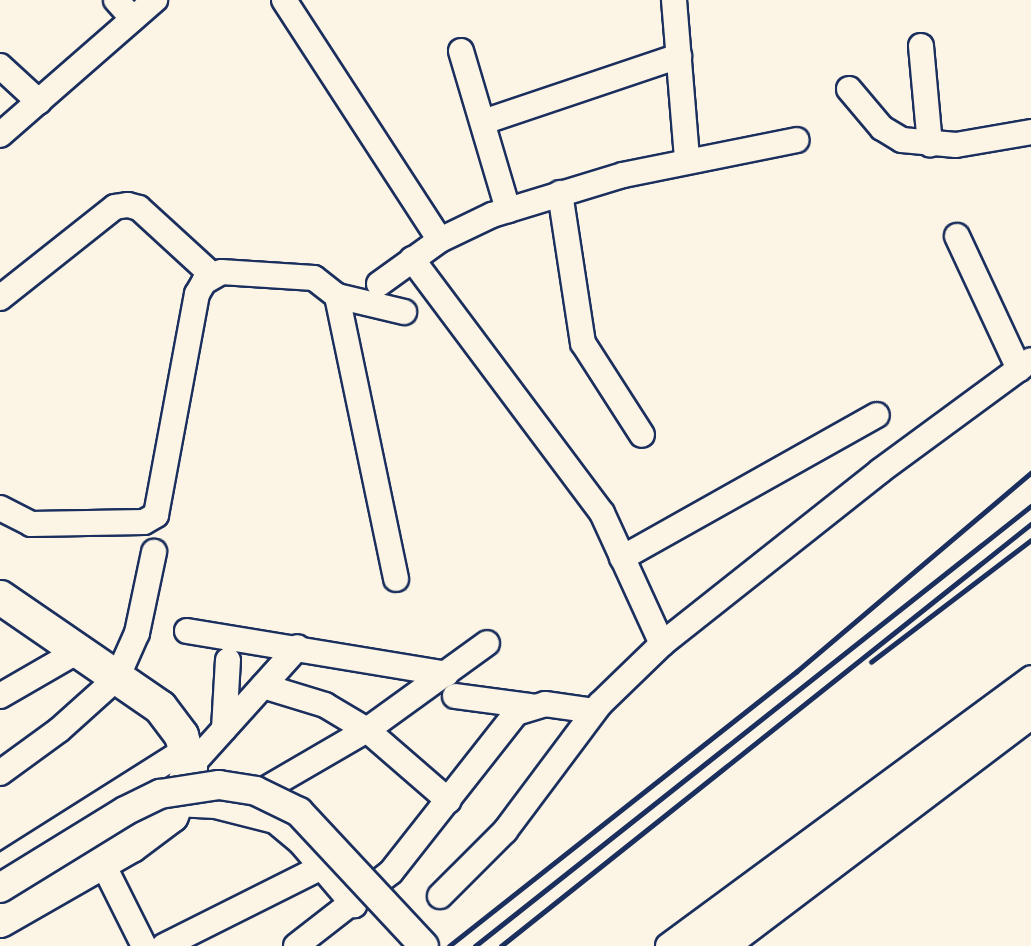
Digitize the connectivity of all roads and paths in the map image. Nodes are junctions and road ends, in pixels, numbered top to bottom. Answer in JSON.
{"nodes":[{"id":1,"x":116,"y":0,"type":"edge"},
{"id":2,"x":155,"y":0,"type":"edge"},
{"id":3,"x":284,"y":0,"type":"edge"},
{"id":4,"x":674,"y":0,"type":"edge"},
{"id":5,"x":134,"y":19,"type":"junction"},
{"id":6,"x":921,"y":46,"type":"dead end"},
{"id":7,"x":461,"y":51,"type":"dead end"},
{"id":8,"x":678,"y":56,"type":"junction"},
{"id":9,"x":0,"y":66,"type":"edge"},
{"id":10,"x":849,"y":89,"type":"dead end"},
{"id":11,"x":39,"y":102,"type":"junction"},
{"id":12,"x":483,"y":122,"type":"junction"},
{"id":13,"x":1031,"y":132,"type":"edge"},
{"id":14,"x":0,"y":135,"type":"edge"},
{"id":15,"x":797,"y":140,"type":"dead end"},
{"id":16,"x":930,"y":145,"type":"junction"},
{"id":17,"x":687,"y":159,"type":"junction"},
{"id":18,"x":560,"y":193,"type":"junction"},
{"id":19,"x":508,"y":210,"type":"junction"},
{"id":20,"x":957,"y":236,"type":"dead end"},
{"id":21,"x":440,"y":240,"type":"junction"},
{"id":22,"x":412,"y":259,"type":"junction"},
{"id":23,"x":212,"y":275,"type":"junction"},
{"id":24,"x":379,"y":284,"type":"dead end"},
{"id":25,"x":337,"y":296,"type":"junction"},
{"id":26,"x":0,"y":298,"type":"edge"},
{"id":27,"x":404,"y":312,"type":"dead end"},
{"id":28,"x":1025,"y":364,"type":"edge"},
{"id":29,"x":877,"y":415,"type":"dead end"},
{"id":30,"x":642,"y":435,"type":"dead end"},
{"id":31,"x":0,"y":508,"type":"edge"},
{"id":32,"x":154,"y":552,"type":"dead end"},
{"id":33,"x":622,"y":558,"type":"junction"},
{"id":34,"x":396,"y":579,"type":"dead end"},
{"id":35,"x":0,"y":597,"type":"edge"},
{"id":36,"x":187,"y":631,"type":"dead end"},
{"id":37,"x":487,"y":643,"type":"dead end"},
{"id":38,"x":662,"y":644,"type":"junction"},
{"id":39,"x":298,"y":647,"type":"junction"},
{"id":40,"x":78,"y":651,"type":"junction"},
{"id":41,"x":228,"y":660,"type":"dead end"},
{"id":42,"x":446,"y":674,"type":"junction"},
{"id":43,"x":117,"y":678,"type":"junction"},
{"id":44,"x":1031,"y":678,"type":"edge"},
{"id":45,"x":263,"y":686,"type":"junction"},
{"id":46,"x":0,"y":696,"type":"edge"},
{"id":47,"x":454,"y":696,"type":"dead end"},
{"id":48,"x":1031,"y":698,"type":"edge"},
{"id":49,"x":530,"y":706,"type":"junction"},
{"id":50,"x":594,"y":711,"type":"junction"},
{"id":51,"x":1031,"y":717,"type":"edge"},
{"id":52,"x":224,"y":729,"type":"junction"},
{"id":53,"x":367,"y":730,"type":"junction"},
{"id":54,"x":188,"y":759,"type":"junction"},
{"id":55,"x":0,"y":773,"type":"edge"},
{"id":56,"x":448,"y":801,"type":"junction"},
{"id":57,"x":175,"y":804,"type":"junction"},
{"id":58,"x":231,"y":809,"type":"junction"},
{"id":59,"x":102,"y":862,"type":"junction"},
{"id":60,"x":0,"y":867,"type":"edge"},
{"id":61,"x":322,"y":867,"type":"junction"},
{"id":62,"x":0,"y":888,"type":"edge"},
{"id":63,"x":440,"y":896,"type":"dead end"},
{"id":64,"x":354,"y":905,"type":"junction"},
{"id":65,"x":0,"y":920,"type":"edge"},
{"id":66,"x":144,"y":946,"type":"edge"},
{"id":67,"x":164,"y":946,"type":"edge"},
{"id":68,"x":296,"y":946,"type":"edge"},
{"id":69,"x":424,"y":946,"type":"edge"},
{"id":70,"x":668,"y":946,"type":"edge"},
{"id":71,"x":701,"y":946,"type":"edge"},
{"id":72,"x":728,"y":946,"type":"edge"}],
"edges":[{"from":1,"to":5,"type":"street"},
{"from":2,"to":5,"type":"street"},
{"from":3,"to":21,"type":"street"},
{"from":4,"to":8,"type":"street"},
{"from":5,"to":11,"type":"street"},
{"from":6,"to":16,"type":"street"},
{"from":7,"to":12,"type":"street"},
{"from":8,"to":12,"type":"street"},
{"from":8,"to":17,"type":"street"},
{"from":9,"to":11,"type":"street"},
{"from":10,"to":16,"type":"street"},
{"from":11,"to":14,"type":"street"},
{"from":12,"to":19,"type":"street"},
{"from":13,"to":16,"type":"street"},
{"from":15,"to":17,"type":"street"},
{"from":17,"to":18,"type":"street"},
{"from":18,"to":19,"type":"street"},
{"from":18,"to":30,"type":"street"},
{"from":19,"to":21,"type":"street"},
{"from":20,"to":28,"type":"street"},
{"from":21,"to":22,"type":"street"},
{"from":22,"to":24,"type":"street"},
{"from":22,"to":33,"type":"street"},
{"from":23,"to":25,"type":"street"},
{"from":23,"to":26,"type":"street"},
{"from":23,"to":31,"type":"street"},
{"from":25,"to":27,"type":"street"},
{"from":25,"to":34,"type":"street"},
{"from":28,"to":38,"type":"street"},
{"from":29,"to":33,"type":"street"},
{"from":32,"to":43,"type":"street"},
{"from":33,"to":38,"type":"street"},
{"from":35,"to":40,"type":"main road"},
{"from":36,"to":39,"type":"street"},
{"from":37,"to":42,"type":"street"},
{"from":38,"to":50,"type":"street"},
{"from":39,"to":42,"type":"street"},
{"from":39,"to":45,"type":"street"},
{"from":40,"to":43,"type":"main road"},
{"from":40,"to":46,"type":"street"},
{"from":41,"to":52,"type":"street"},
{"from":42,"to":53,"type":"street"},
{"from":43,"to":54,"type":"main road"},
{"from":43,"to":55,"type":"street"},
{"from":44,"to":70,"type":"street"},
{"from":45,"to":52,"type":"street"},
{"from":45,"to":53,"type":"street"},
{"from":47,"to":49,"type":"street"},
{"from":48,"to":71,"type":"street"},
{"from":49,"to":50,"type":"street"},
{"from":49,"to":56,"type":"street"},
{"from":50,"to":63,"type":"street"},
{"from":51,"to":72,"type":"street"},
{"from":52,"to":54,"type":"street"},
{"from":53,"to":56,"type":"street"},
{"from":53,"to":58,"type":"street"},
{"from":54,"to":57,"type":"main road"},
{"from":54,"to":60,"type":"street"},
{"from":56,"to":64,"type":"street"},
{"from":57,"to":58,"type":"street"},
{"from":57,"to":59,"type":"main road"},
{"from":58,"to":61,"type":"street"},
{"from":59,"to":65,"type":"main road"},
{"from":59,"to":66,"type":"street"},
{"from":61,"to":64,"type":"street"},
{"from":61,"to":67,"type":"street"},
{"from":62,"to":69,"type":"street","bridge":true},
{"from":64,"to":68,"type":"street"}]}
